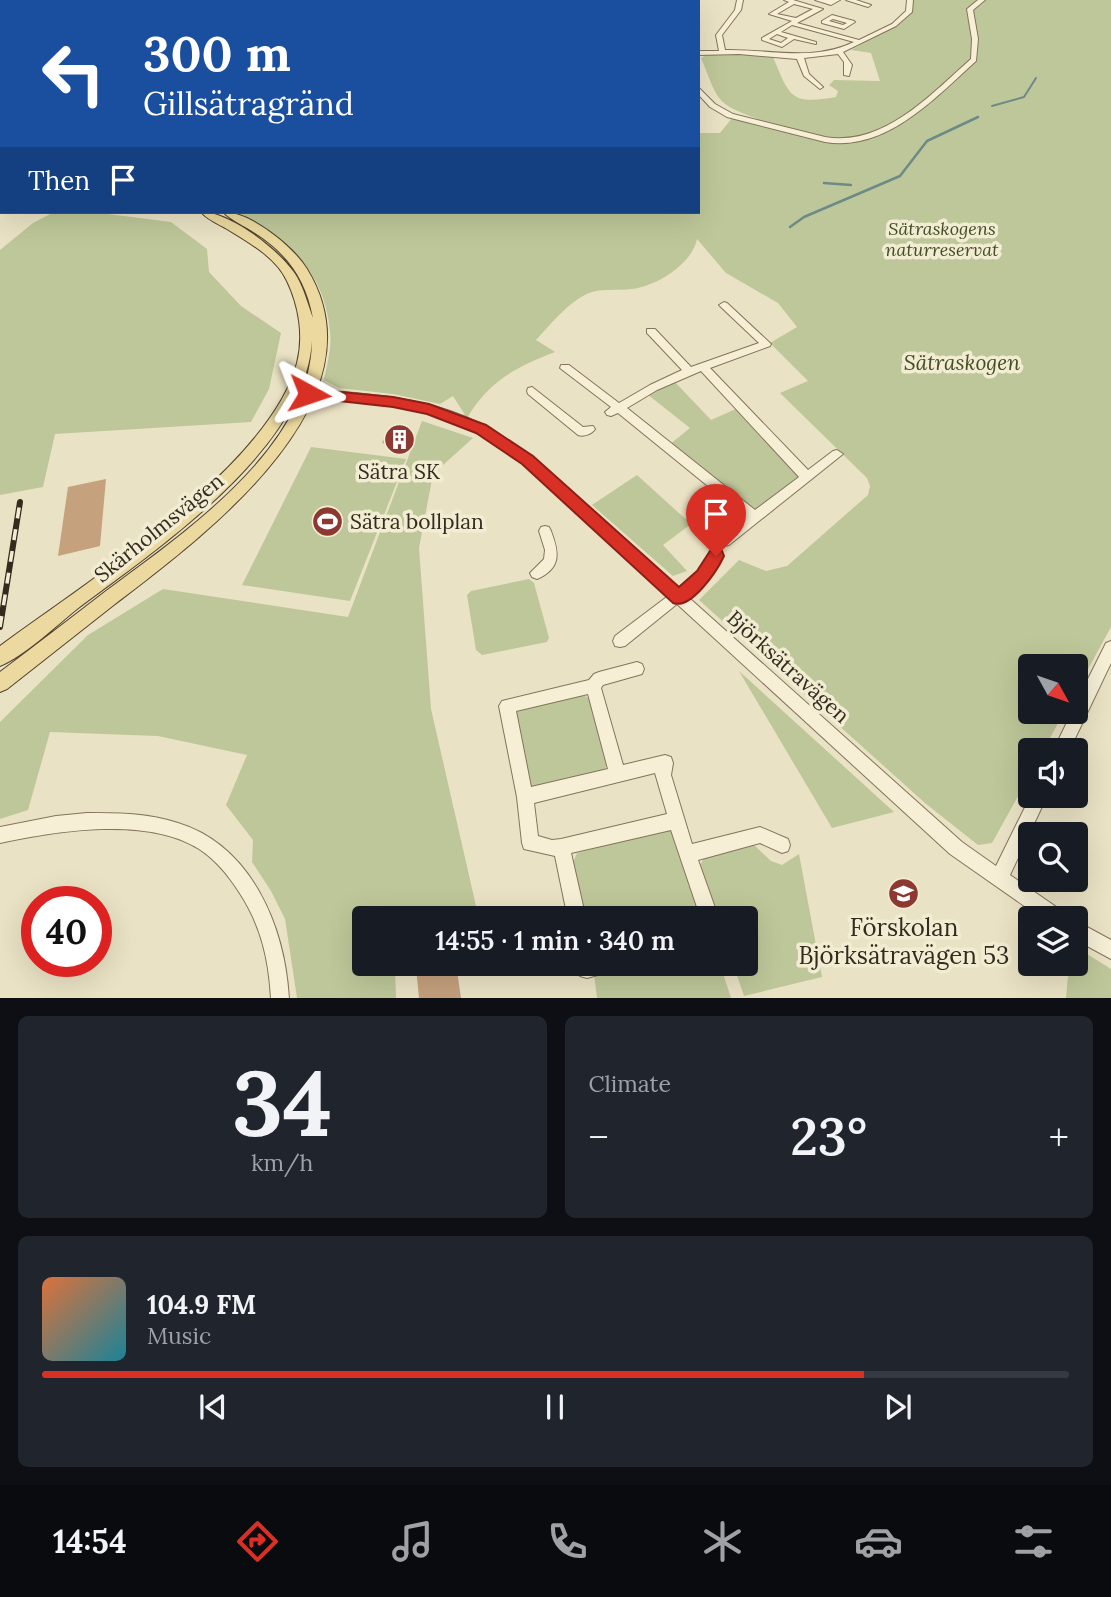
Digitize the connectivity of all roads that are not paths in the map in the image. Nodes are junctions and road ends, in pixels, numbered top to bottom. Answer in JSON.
{"nodes":[{"id":1,"x":740,"y":0,"type":"edge"},
{"id":2,"x":818,"y":0,"type":"edge"},
{"id":3,"x":837,"y":0,"type":"edge"},
{"id":4,"x":910,"y":0,"type":"edge"},
{"id":5,"x":982,"y":0,"type":"edge"},
{"id":6,"x":789,"y":1,"type":"edge"},
{"id":7,"x":855,"y":1,"type":"edge"},
{"id":8,"x":868,"y":5,"type":"dead end"},
{"id":9,"x":817,"y":9,"type":"junction"},
{"id":10,"x":832,"y":17,"type":"junction"},
{"id":11,"x":792,"y":22,"type":"junction"},
{"id":12,"x":852,"y":22,"type":"junction"},
{"id":13,"x":863,"y":24,"type":"dead end"},
{"id":14,"x":775,"y":32,"type":"junction"},
{"id":15,"x":793,"y":37,"type":"junction"},
{"id":16,"x":861,"y":42,"type":"junction"},
{"id":17,"x":814,"y":43,"type":"dead end"},
{"id":18,"x":722,"y":52,"type":"junction"},
{"id":19,"x":839,"y":52,"type":"junction"},
{"id":20,"x":700,"y":53,"type":"edge"},
{"id":21,"x":800,"y":57,"type":"junction"},
{"id":22,"x":847,"y":75,"type":"dead end"},
{"id":23,"x":820,"y":86,"type":"dead end"},
{"id":24,"x":700,"y":92,"type":"edge"},
{"id":25,"x":209,"y":214,"type":"edge"},
{"id":26,"x":231,"y":214,"type":"edge"},
{"id":27,"x":724,"y":305,"type":"dead end"},
{"id":28,"x":651,"y":331,"type":"dead end"},
{"id":29,"x":703,"y":367,"type":"junction"},
{"id":30,"x":565,"y":368,"type":"dead end"},
{"id":31,"x":690,"y":372,"type":"junction"},
{"id":32,"x":532,"y":391,"type":"dead end"},
{"id":33,"x":301,"y":393,"type":"junction"},
{"id":34,"x":615,"y":410,"type":"junction"},
{"id":35,"x":589,"y":429,"type":"dead end"},
{"id":36,"x":837,"y":454,"type":"dead end"},
{"id":37,"x":806,"y":476,"type":"junction"},
{"id":38,"x":754,"y":516,"type":"junction"},
{"id":39,"x":545,"y":531,"type":"dead end"},
{"id":40,"x":724,"y":541,"type":"dead end"},
{"id":41,"x":716,"y":556,"type":"dead end"},
{"id":42,"x":537,"y":573,"type":"dead end"},
{"id":43,"x":679,"y":598,"type":"junction"},
{"id":44,"x":620,"y":641,"type":"dead end"},
{"id":45,"x":1111,"y":648,"type":"edge"},
{"id":46,"x":0,"y":657,"type":"edge"},
{"id":47,"x":637,"y":669,"type":"dead end"},
{"id":48,"x":0,"y":683,"type":"edge"},
{"id":49,"x":593,"y":686,"type":"junction"},
{"id":50,"x":1067,"y":738,"type":"edge"},
{"id":51,"x":618,"y":775,"type":"junction"},
{"id":52,"x":525,"y":797,"type":"junction"},
{"id":53,"x":1033,"y":808,"type":"edge"},
{"id":54,"x":677,"y":820,"type":"junction"},
{"id":55,"x":0,"y":835,"type":"edge"},
{"id":56,"x":782,"y":845,"type":"dead end"},
{"id":57,"x":561,"y":847,"type":"junction"},
{"id":58,"x":687,"y":854,"type":"junction"},
{"id":59,"x":999,"y":879,"type":"junction"},
{"id":60,"x":574,"y":906,"type":"edge"},
{"id":61,"x":705,"y":906,"type":"edge"},
{"id":62,"x":1040,"y":906,"type":"edge"},
{"id":63,"x":1088,"y":937,"type":"edge"},
{"id":64,"x":1111,"y":950,"type":"edge"},
{"id":65,"x":279,"y":998,"type":"edge"}],
"edges":[{"from":1,"to":18,"type":"street"},
{"from":2,"to":3,"type":"street"},
{"from":4,"to":16,"type":"street"},
{"from":5,"to":24,"type":"street"},
{"from":6,"to":9,"type":"street"},
{"from":6,"to":11,"type":"street"},
{"from":7,"to":8,"type":"street"},
{"from":9,"to":10,"type":"street"},
{"from":9,"to":11,"type":"street"},
{"from":10,"to":12,"type":"street"},
{"from":10,"to":12,"type":"street"},
{"from":11,"to":14,"type":"street"},
{"from":11,"to":16,"type":"street"},
{"from":12,"to":13,"type":"street"},
{"from":14,"to":15,"type":"street"},
{"from":14,"to":15,"type":"street"},
{"from":15,"to":17,"type":"street"},
{"from":16,"to":19,"type":"street"},
{"from":18,"to":20,"type":"street"},
{"from":18,"to":21,"type":"street"},
{"from":19,"to":21,"type":"street"},
{"from":19,"to":22,"type":"street"},
{"from":21,"to":23,"type":"street"},
{"from":25,"to":33,"type":"main road","name":"Skärholmsvägen"},
{"from":26,"to":33,"type":"main road","name":"Skärholmsvägen"},
{"from":27,"to":29,"type":"street"},
{"from":28,"to":31,"type":"street"},
{"from":29,"to":31,"type":"street"},
{"from":29,"to":37,"type":"street"},
{"from":30,"to":34,"type":"street"},
{"from":31,"to":34,"type":"street"},
{"from":32,"to":35,"type":"street"},
{"from":33,"to":43,"type":"street","name":"Björksätravägen"},
{"from":33,"to":46,"type":"main road","name":"Skärholmsvägen"},
{"from":33,"to":48,"type":"main road","name":"Skärholmsvägen"},
{"from":34,"to":38,"type":"street"},
{"from":36,"to":37,"type":"street"},
{"from":37,"to":38,"type":"street"},
{"from":38,"to":40,"type":"street"},
{"from":39,"to":42,"type":"street"},
{"from":41,"to":43,"type":"street"},
{"from":43,"to":44,"type":"street"},
{"from":43,"to":59,"type":"street","name":"Björksätravägen"},
{"from":45,"to":50,"type":"street"},
{"from":47,"to":49,"type":"street"},
{"from":49,"to":51,"type":"street"},
{"from":49,"to":52,"type":"street"},
{"from":51,"to":52,"type":"street"},
{"from":51,"to":54,"type":"street"},
{"from":52,"to":57,"type":"street"},
{"from":53,"to":59,"type":"street"},
{"from":54,"to":57,"type":"street"},
{"from":54,"to":58,"type":"street"},
{"from":55,"to":65,"type":"street"},
{"from":56,"to":58,"type":"street"},
{"from":57,"to":60,"type":"street"},
{"from":58,"to":61,"type":"street"},
{"from":59,"to":62,"type":"street","name":"Björksätravägen"},
{"from":63,"to":64,"type":"street"}]}
